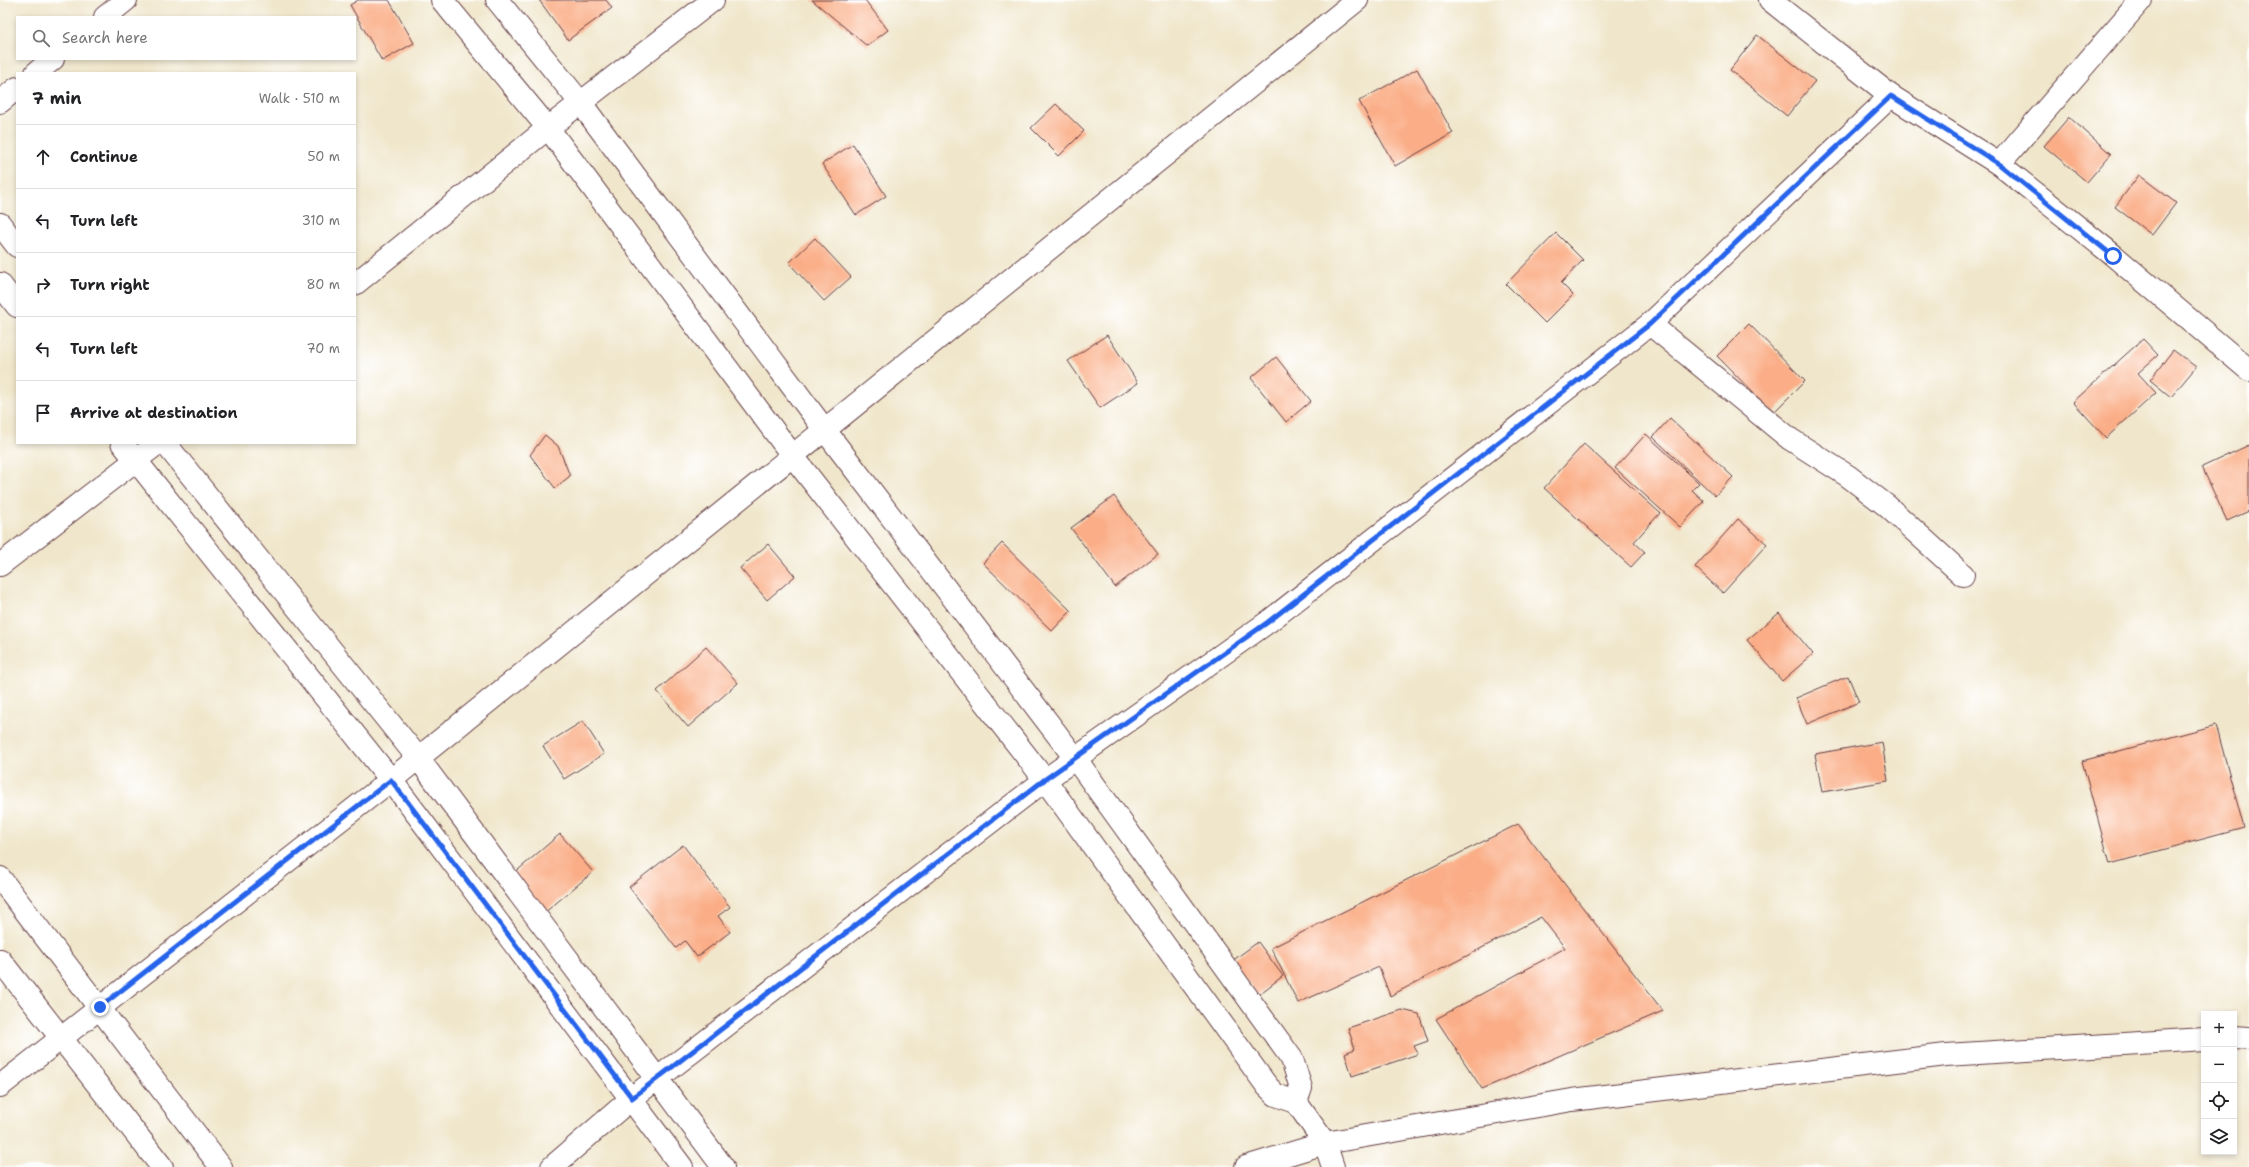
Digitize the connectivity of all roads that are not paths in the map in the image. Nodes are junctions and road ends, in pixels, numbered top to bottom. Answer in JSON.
{"nodes":[{"id":1,"x":126,"y":0,"type":"edge"},
{"id":2,"x":442,"y":0,"type":"edge"},
{"id":3,"x":498,"y":0,"type":"edge"},
{"id":4,"x":712,"y":0,"type":"edge"},
{"id":5,"x":1357,"y":0,"type":"edge"},
{"id":6,"x":1770,"y":0,"type":"edge"},
{"id":7,"x":2141,"y":0,"type":"edge"},
{"id":8,"x":106,"y":16,"type":"edge"},
{"id":9,"x":52,"y":60,"type":"edge"},
{"id":10,"x":37,"y":72,"type":"edge"},
{"id":11,"x":16,"y":89,"type":"edge"},
{"id":12,"x":1891,"y":96,"type":"junction"},
{"id":13,"x":0,"y":102,"type":"edge"},
{"id":14,"x":580,"y":102,"type":"junction"},
{"id":15,"x":548,"y":128,"type":"junction"},
{"id":16,"x":1999,"y":164,"type":"junction"},
{"id":17,"x":0,"y":224,"type":"edge"},
{"id":18,"x":16,"y":245,"type":"edge"},
{"id":19,"x":356,"y":283,"type":"edge"},
{"id":20,"x":0,"y":284,"type":"edge"},
{"id":21,"x":16,"y":305,"type":"edge"},
{"id":22,"x":1650,"y":324,"type":"junction"},
{"id":23,"x":2249,"y":370,"type":"edge"},
{"id":24,"x":824,"y":429,"type":"junction"},
{"id":25,"x":123,"y":444,"type":"edge"},
{"id":26,"x":157,"y":444,"type":"edge"},
{"id":27,"x":166,"y":444,"type":"edge"},
{"id":28,"x":792,"y":455,"type":"junction"},
{"id":29,"x":136,"y":461,"type":"junction"},
{"id":30,"x":0,"y":566,"type":"edge"},
{"id":31,"x":1963,"y":575,"type":"dead end"},
{"id":32,"x":418,"y":758,"type":"junction"},
{"id":33,"x":1075,"y":758,"type":"junction"},
{"id":34,"x":391,"y":780,"type":"junction"},
{"id":35,"x":1044,"y":780,"type":"junction"},
{"id":36,"x":0,"y":878,"type":"edge"},
{"id":37,"x":0,"y":960,"type":"edge"},
{"id":38,"x":100,"y":1007,"type":"junction"},
{"id":39,"x":61,"y":1036,"type":"junction"},
{"id":40,"x":2237,"y":1038,"type":"edge"},
{"id":41,"x":2249,"y":1038,"type":"edge"},
{"id":42,"x":2201,"y":1039,"type":"edge"},
{"id":43,"x":657,"y":1079,"type":"junction"},
{"id":44,"x":0,"y":1086,"type":"edge"},
{"id":45,"x":632,"y":1098,"type":"junction"},
{"id":46,"x":1296,"y":1102,"type":"junction"},
{"id":47,"x":1325,"y":1143,"type":"junction"},
{"id":48,"x":162,"y":1167,"type":"edge"},
{"id":49,"x":221,"y":1167,"type":"edge"},
{"id":50,"x":552,"y":1167,"type":"edge"},
{"id":51,"x":682,"y":1167,"type":"edge"},
{"id":52,"x":723,"y":1167,"type":"edge"},
{"id":53,"x":1246,"y":1167,"type":"edge"},
{"id":54,"x":1333,"y":1167,"type":"edge"}],
"edges":[{"from":1,"to":8,"type":"main road"},
{"from":2,"to":15,"type":"main road"},
{"from":3,"to":14,"type":"main road"},
{"from":4,"to":14,"type":"main road"},
{"from":5,"to":24,"type":"main road"},
{"from":6,"to":12,"type":"main road"},
{"from":7,"to":16,"type":"main road"},
{"from":9,"to":10,"type":"main road"},
{"from":11,"to":13,"type":"main road"},
{"from":12,"to":16,"type":"main road"},
{"from":12,"to":22,"type":"main road"},
{"from":14,"to":15,"type":"main road"},
{"from":14,"to":24,"type":"main road"},
{"from":15,"to":19,"type":"main road"},
{"from":15,"to":28,"type":"main road"},
{"from":16,"to":23,"type":"main road"},
{"from":17,"to":18,"type":"main road"},
{"from":20,"to":21,"type":"main road"},
{"from":22,"to":31,"type":"main road"},
{"from":22,"to":33,"type":"main road"},
{"from":24,"to":28,"type":"main road"},
{"from":24,"to":33,"type":"main road"},
{"from":25,"to":29,"type":"main road"},
{"from":26,"to":29,"type":"main road"},
{"from":27,"to":32,"type":"main road"},
{"from":28,"to":32,"type":"main road"},
{"from":28,"to":35,"type":"main road"},
{"from":29,"to":30,"type":"main road"},
{"from":29,"to":34,"type":"main road"},
{"from":32,"to":34,"type":"main road"},
{"from":32,"to":43,"type":"main road"},
{"from":33,"to":35,"type":"main road"},
{"from":33,"to":46,"type":"main road"},
{"from":34,"to":38,"type":"main road"},
{"from":34,"to":45,"type":"main road"},
{"from":35,"to":43,"type":"main road"},
{"from":35,"to":46,"type":"main road"},
{"from":36,"to":38,"type":"main road"},
{"from":37,"to":39,"type":"main road"},
{"from":38,"to":39,"type":"main road"},
{"from":38,"to":49,"type":"main road"},
{"from":39,"to":44,"type":"main road"},
{"from":39,"to":48,"type":"main road"},
{"from":40,"to":41,"type":"main road"},
{"from":42,"to":47,"type":"main road"},
{"from":43,"to":45,"type":"main road"},
{"from":43,"to":52,"type":"main road"},
{"from":45,"to":50,"type":"main road"},
{"from":45,"to":51,"type":"main road"},
{"from":46,"to":47,"type":"main road"},
{"from":47,"to":53,"type":"main road"},
{"from":47,"to":54,"type":"main road"}]}
